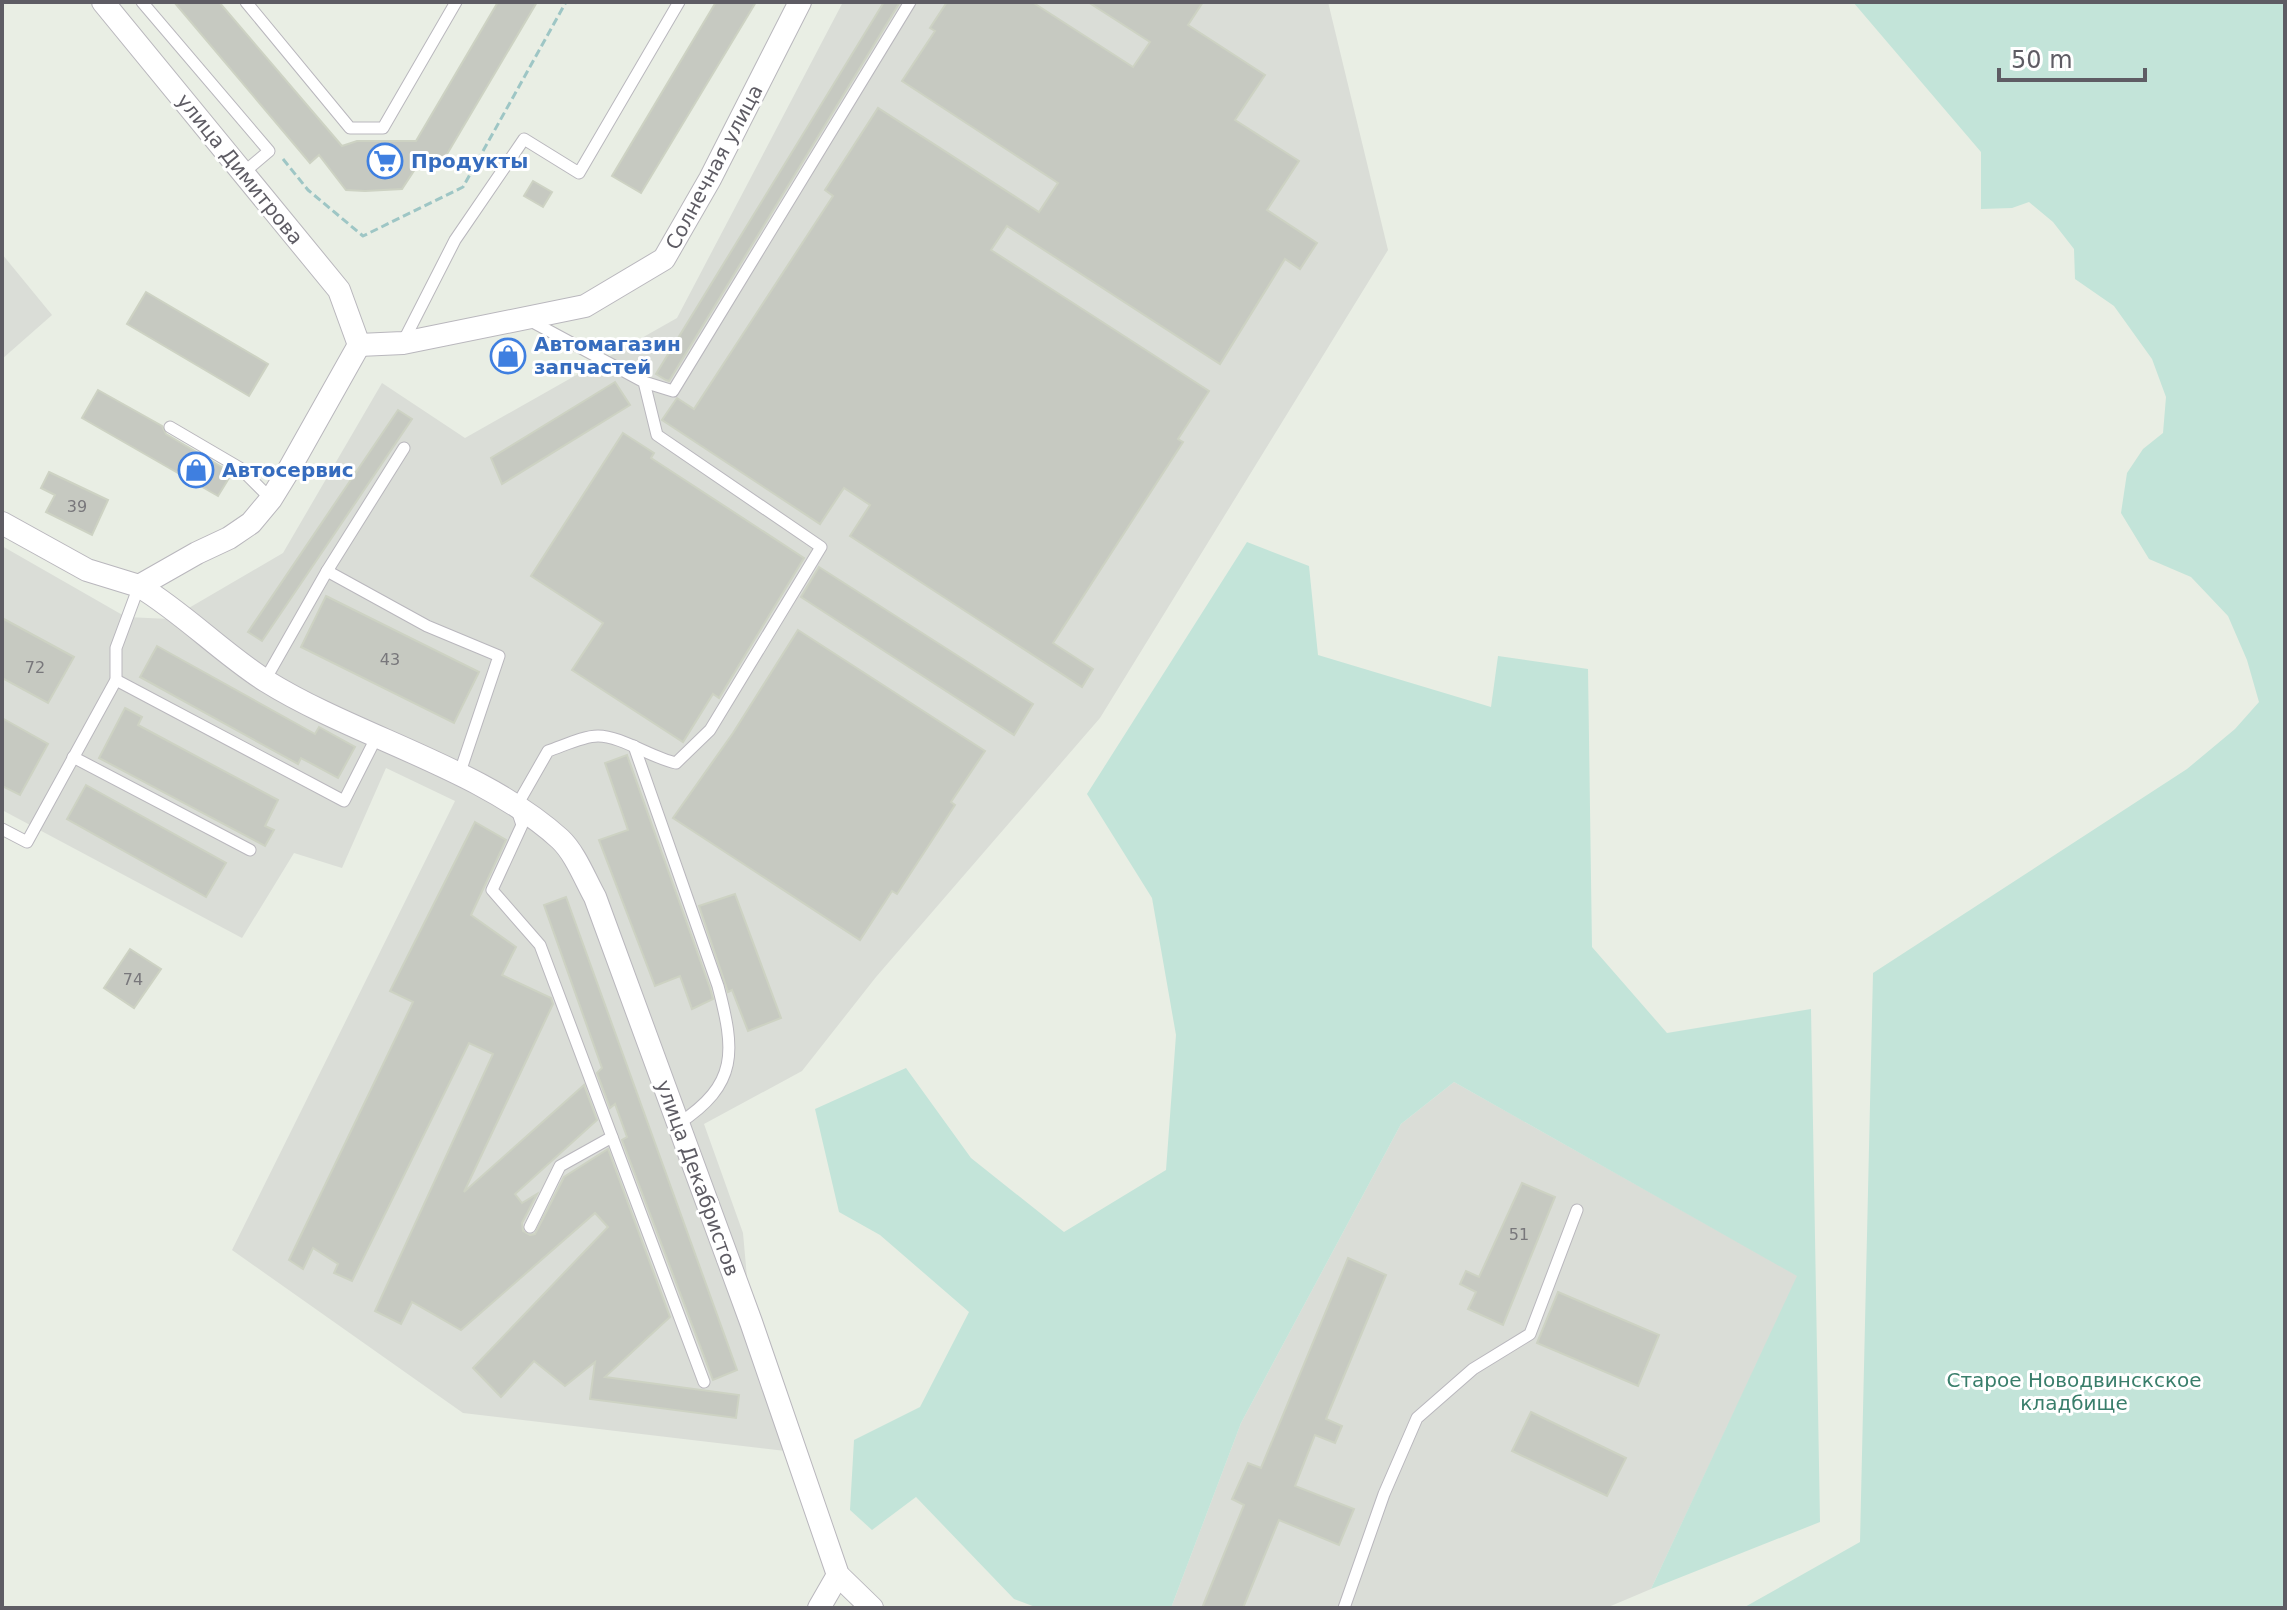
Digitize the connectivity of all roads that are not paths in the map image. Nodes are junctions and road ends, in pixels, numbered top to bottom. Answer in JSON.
{"nodes":[{"id":1,"x":103,"y":2,"type":"edge"},
{"id":2,"x":142,"y":2,"type":"edge"},
{"id":3,"x":246,"y":2,"type":"edge"},
{"id":4,"x":456,"y":2,"type":"edge"},
{"id":5,"x":679,"y":2,"type":"edge"},
{"id":6,"x":800,"y":2,"type":"edge"},
{"id":7,"x":910,"y":2,"type":"edge"},
{"id":8,"x":243,"y":173,"type":"junction"},
{"id":9,"x":525,"y":318,"type":"junction"},
{"id":10,"x":403,"y":343,"type":"junction"},
{"id":11,"x":359,"y":345,"type":"junction"},
{"id":12,"x":644,"y":382,"type":"junction"},
{"id":13,"x":170,"y":427,"type":"dead end"},
{"id":14,"x":404,"y":448,"type":"dead end"},
{"id":15,"x":271,"y":499,"type":"junction"},
{"id":16,"x":2,"y":523,"type":"edge"},
{"id":17,"x":327,"y":571,"type":"junction"},
{"id":18,"x":139,"y":586,"type":"junction"},
{"id":19,"x":116,"y":680,"type":"junction"},
{"id":20,"x":265,"y":680,"type":"junction"},
{"id":21,"x":376,"y":738,"type":"junction"},
{"id":22,"x":634,"y":746,"type":"junction"},
{"id":23,"x":73,"y":757,"type":"junction"},
{"id":24,"x":459,"y":775,"type":"junction"},
{"id":25,"x":516,"y":807,"type":"junction"},
{"id":26,"x":2,"y":829,"type":"edge"},
{"id":27,"x":250,"y":850,"type":"dead end"},
{"id":28,"x":678,"y":1124,"type":"junction"},
{"id":29,"x":612,"y":1137,"type":"junction"},
{"id":30,"x":1577,"y":1210,"type":"dead end"},
{"id":31,"x":530,"y":1227,"type":"dead end"},
{"id":32,"x":704,"y":1382,"type":"dead end"},
{"id":33,"x":838,"y":1575,"type":"junction"},
{"id":34,"x":819,"y":1608,"type":"edge"},
{"id":35,"x":872,"y":1608,"type":"edge"},
{"id":36,"x":1344,"y":1608,"type":"edge"}],
"edges":[{"from":1,"to":8,"type":"street","name":"улица Димитрова"},
{"from":2,"to":8,"type":"lane"},
{"from":3,"to":4,"type":"lane"},
{"from":5,"to":10,"type":"lane"},
{"from":6,"to":9,"type":"street","name":"Солнечная улица"},
{"from":7,"to":12,"type":"lane"},
{"from":8,"to":11,"type":"street","name":"улица Димитрова"},
{"from":9,"to":10,"type":"street","name":"Солнечная улица"},
{"from":9,"to":12,"type":"lane"},
{"from":10,"to":11,"type":"street","name":"Солнечная улица"},
{"from":11,"to":15,"type":"street"},
{"from":12,"to":22,"type":"lane"},
{"from":13,"to":15,"type":"lane"},
{"from":14,"to":17,"type":"lane"},
{"from":15,"to":18,"type":"street"},
{"from":16,"to":18,"type":"street"},
{"from":17,"to":20,"type":"lane"},
{"from":17,"to":24,"type":"lane"},
{"from":18,"to":19,"type":"lane"},
{"from":18,"to":20,"type":"street","name":"улица Декабристов"},
{"from":19,"to":21,"type":"lane"},
{"from":19,"to":23,"type":"lane"},
{"from":20,"to":21,"type":"street","name":"улица Декабристов"},
{"from":21,"to":24,"type":"street","name":"улица Декабристов"},
{"from":22,"to":25,"type":"lane"},
{"from":22,"to":28,"type":"lane"},
{"from":23,"to":26,"type":"lane"},
{"from":23,"to":27,"type":"lane"},
{"from":24,"to":25,"type":"street","name":"улица Декабристов"},
{"from":25,"to":28,"type":"street","name":"улица Декабристов"},
{"from":25,"to":29,"type":"lane"},
{"from":28,"to":33,"type":"street","name":"улица Декабристов"},
{"from":29,"to":31,"type":"lane"},
{"from":29,"to":32,"type":"lane"},
{"from":30,"to":36,"type":"lane"},
{"from":33,"to":34,"type":"street"},
{"from":33,"to":35,"type":"street","name":"улица Декабристов"}]}
